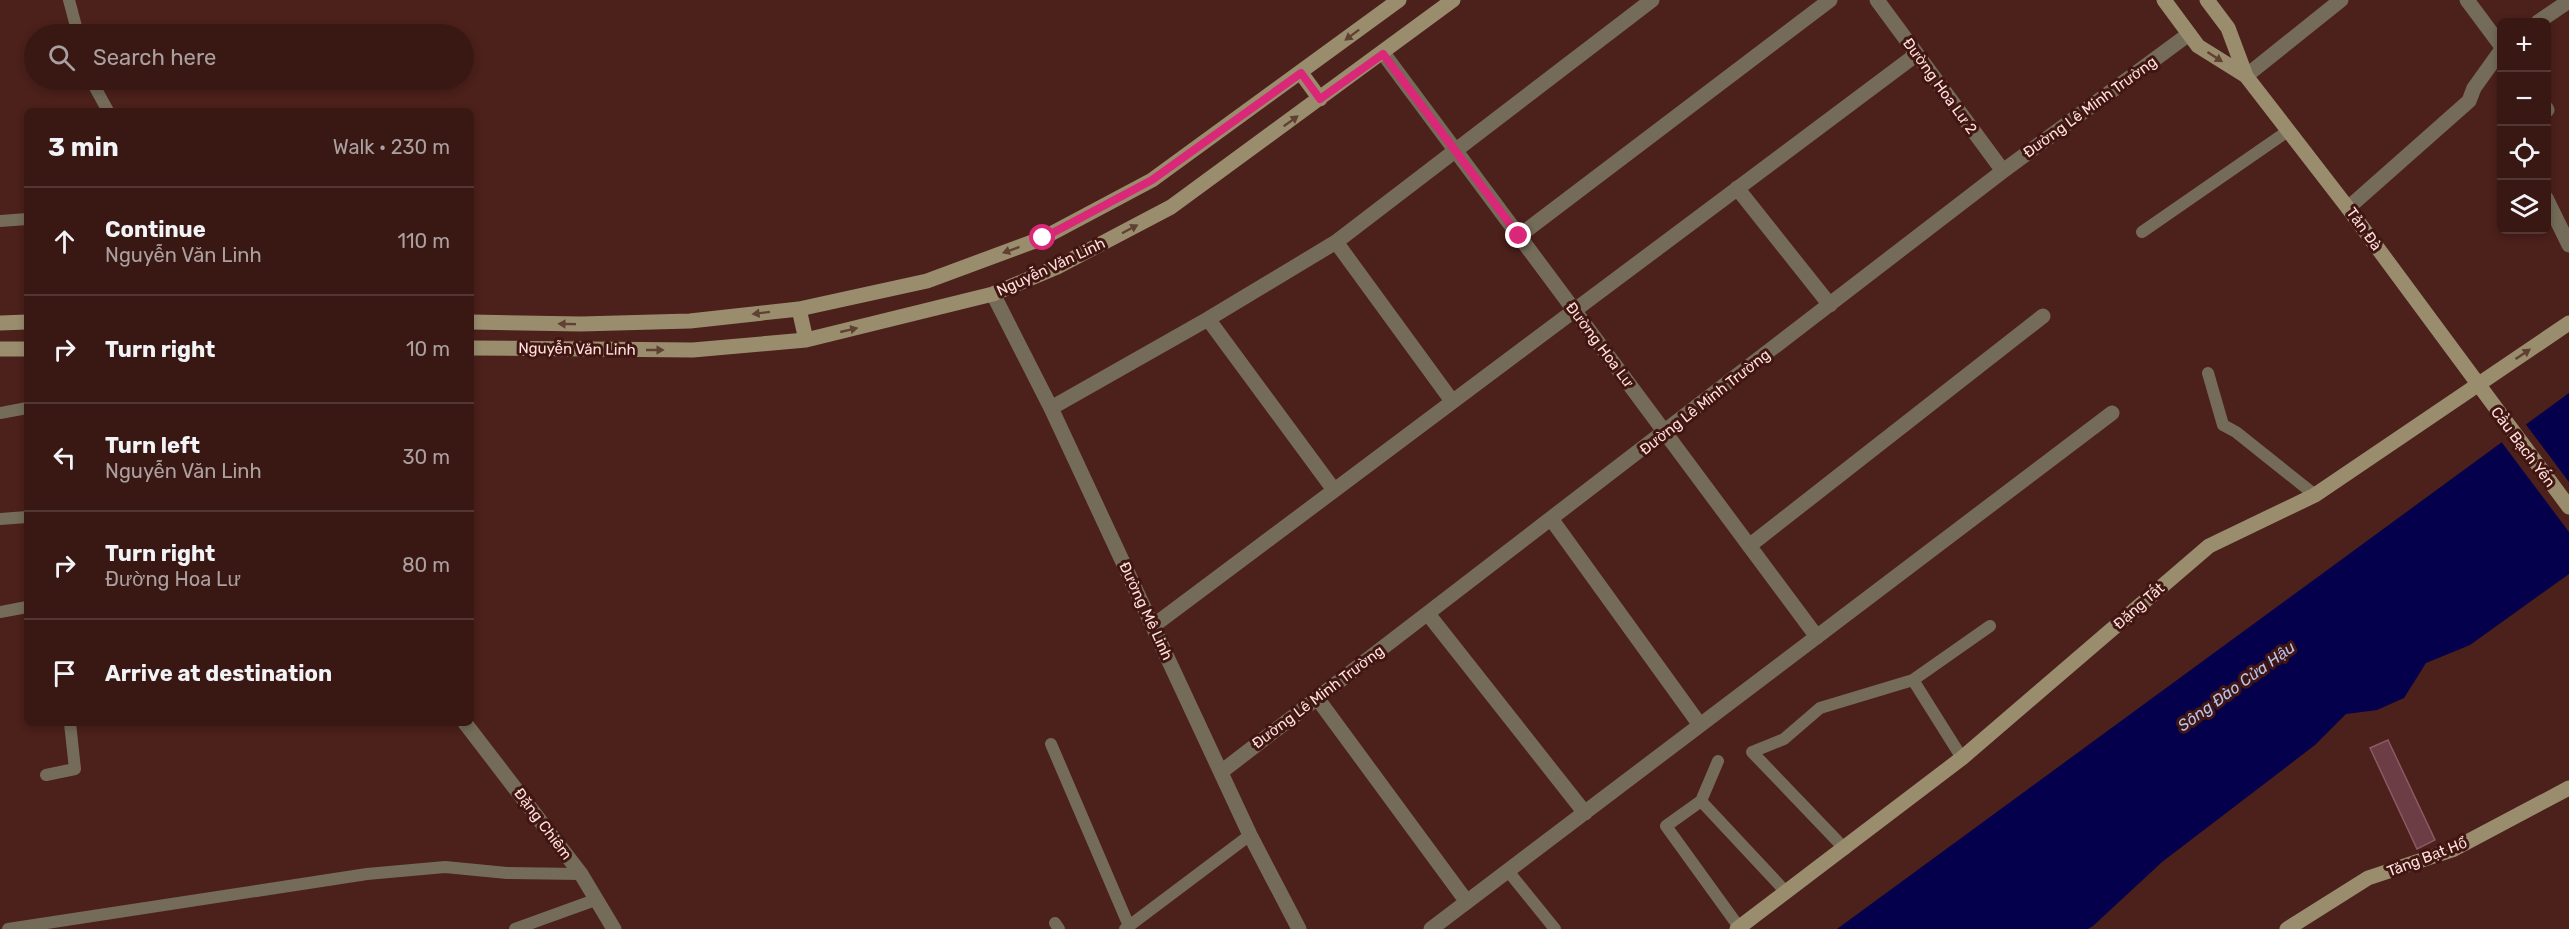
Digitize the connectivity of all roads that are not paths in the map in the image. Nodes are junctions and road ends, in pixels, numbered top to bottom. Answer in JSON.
{"nodes":[{"id":1,"x":69,"y":0,"type":"edge"},
{"id":2,"x":1399,"y":0,"type":"edge"},
{"id":3,"x":1453,"y":0,"type":"edge"},
{"id":4,"x":1652,"y":0,"type":"edge"},
{"id":5,"x":1830,"y":0,"type":"edge"},
{"id":6,"x":1877,"y":0,"type":"edge"},
{"id":7,"x":2164,"y":0,"type":"edge"},
{"id":8,"x":2207,"y":0,"type":"edge"},
{"id":9,"x":2342,"y":0,"type":"edge"},
{"id":10,"x":2467,"y":0,"type":"edge"},
{"id":11,"x":2569,"y":1,"type":"edge"},
{"id":12,"x":2544,"y":18,"type":"edge"},
{"id":13,"x":75,"y":24,"type":"edge"},
{"id":14,"x":2189,"y":34,"type":"junction"},
{"id":15,"x":2497,"y":41,"type":"edge"},
{"id":16,"x":1383,"y":54,"type":"junction"},
{"id":17,"x":1917,"y":54,"type":"junction"},
{"id":18,"x":2497,"y":55,"type":"edge"},
{"id":19,"x":1301,"y":73,"type":"junction"},
{"id":20,"x":2246,"y":76,"type":"junction"},
{"id":21,"x":96,"y":90,"type":"edge"},
{"id":22,"x":1320,"y":99,"type":"junction"},
{"id":23,"x":106,"y":108,"type":"edge"},
{"id":24,"x":2288,"y":131,"type":"junction"},
{"id":25,"x":1456,"y":151,"type":"junction"},
{"id":26,"x":2003,"y":171,"type":"junction"},
{"id":27,"x":1737,"y":188,"type":"junction"},
{"id":28,"x":2551,"y":207,"type":"edge"},
{"id":29,"x":2348,"y":208,"type":"junction"},
{"id":30,"x":24,"y":219,"type":"edge"},
{"id":31,"x":0,"y":221,"type":"edge"},
{"id":32,"x":2142,"y":232,"type":"dead end"},
{"id":33,"x":1519,"y":236,"type":"junction"},
{"id":34,"x":1336,"y":242,"type":"junction"},
{"id":35,"x":2569,"y":245,"type":"edge"},
{"id":36,"x":993,"y":294,"type":"junction"},
{"id":37,"x":1830,"y":305,"type":"junction"},
{"id":38,"x":799,"y":309,"type":"junction"},
{"id":39,"x":1574,"y":310,"type":"junction"},
{"id":40,"x":2043,"y":316,"type":"dead end"},
{"id":41,"x":1208,"y":319,"type":"junction"},
{"id":42,"x":24,"y":322,"type":"edge"},
{"id":43,"x":474,"y":322,"type":"edge"},
{"id":44,"x":0,"y":323,"type":"edge"},
{"id":45,"x":2569,"y":323,"type":"edge"},
{"id":46,"x":806,"y":340,"type":"junction"},
{"id":47,"x":474,"y":348,"type":"edge"},
{"id":48,"x":0,"y":349,"type":"edge"},
{"id":49,"x":24,"y":349,"type":"edge"},
{"id":50,"x":2208,"y":373,"type":"dead end"},
{"id":51,"x":2477,"y":386,"type":"junction"},
{"id":52,"x":1452,"y":401,"type":"junction"},
{"id":53,"x":1051,"y":408,"type":"junction"},
{"id":54,"x":24,"y":409,"type":"edge"},
{"id":55,"x":0,"y":413,"type":"edge"},
{"id":56,"x":2112,"y":413,"type":"dead end"},
{"id":57,"x":1665,"y":433,"type":"junction"},
{"id":58,"x":1334,"y":490,"type":"junction"},
{"id":59,"x":2315,"y":495,"type":"junction"},
{"id":60,"x":2569,"y":507,"type":"edge"},
{"id":61,"x":24,"y":517,"type":"edge"},
{"id":62,"x":0,"y":519,"type":"edge"},
{"id":63,"x":1552,"y":520,"type":"junction"},
{"id":64,"x":1749,"y":546,"type":"junction"},
{"id":65,"x":24,"y":608,"type":"edge"},
{"id":66,"x":0,"y":612,"type":"edge"},
{"id":67,"x":1428,"y":614,"type":"junction"},
{"id":68,"x":1153,"y":626,"type":"junction"},
{"id":69,"x":1990,"y":627,"type":"dead end"},
{"id":70,"x":1817,"y":637,"type":"junction"},
{"id":71,"x":1913,"y":680,"type":"junction"},
{"id":72,"x":1317,"y":698,"type":"junction"},
{"id":73,"x":1700,"y":725,"type":"junction"},
{"id":74,"x":70,"y":726,"type":"edge"},
{"id":75,"x":467,"y":726,"type":"edge"},
{"id":76,"x":1051,"y":744,"type":"dead end"},
{"id":77,"x":1962,"y":758,"type":"junction"},
{"id":78,"x":1718,"y":761,"type":"dead end"},
{"id":79,"x":1221,"y":772,"type":"junction"},
{"id":80,"x":46,"y":775,"type":"dead end"},
{"id":81,"x":2569,"y":788,"type":"edge"},
{"id":82,"x":1701,"y":801,"type":"junction"},
{"id":83,"x":1585,"y":813,"type":"junction"},
{"id":84,"x":1250,"y":835,"type":"junction"},
{"id":85,"x":1845,"y":849,"type":"junction"},
{"id":86,"x":1508,"y":871,"type":"junction"},
{"id":87,"x":581,"y":874,"type":"junction"},
{"id":88,"x":1786,"y":892,"type":"junction"},
{"id":89,"x":595,"y":900,"type":"junction"},
{"id":90,"x":1467,"y":902,"type":"junction"},
{"id":91,"x":1127,"y":928,"type":"edge"},
{"id":92,"x":1738,"y":928,"type":"edge"},
{"id":93,"x":8,"y":929,"type":"edge"},
{"id":94,"x":515,"y":929,"type":"edge"},
{"id":95,"x":614,"y":929,"type":"edge"},
{"id":96,"x":1299,"y":929,"type":"edge"},
{"id":97,"x":1431,"y":929,"type":"edge"},
{"id":98,"x":1555,"y":929,"type":"edge"},
{"id":99,"x":2287,"y":929,"type":"edge"}],
"edges":[{"from":1,"to":13,"type":"lane"},
{"from":2,"to":19,"type":"main road","name":"Nguyễn Văn Linh","one_way":true},
{"from":3,"to":16,"type":"main road","name":"Nguyễn Văn Linh"},
{"from":4,"to":25,"type":"street"},
{"from":5,"to":33,"type":"street"},
{"from":6,"to":17,"type":"street","name":"Đường Hoa Lư 2"},
{"from":7,"to":14,"type":"main road","name":"Tản Đà"},
{"from":8,"to":20,"type":"main road","name":"Tản Đà"},
{"from":9,"to":20,"type":"street"},
{"from":10,"to":15,"type":"street"},
{"from":11,"to":12,"type":"street"},
{"from":14,"to":20,"type":"main road","name":"Tản Đà","one_way":true},
{"from":14,"to":26,"type":"street","name":"Đường Lê Minh Trường"},
{"from":16,"to":22,"type":"main road","name":"Nguyễn Văn Linh"},
{"from":16,"to":25,"type":"street","name":"Đường Hoa Lư"},
{"from":17,"to":26,"type":"street","name":"Đường Hoa Lư 2"},
{"from":17,"to":27,"type":"street"},
{"from":18,"to":29,"type":"street"},
{"from":19,"to":22,"type":"main road"},
{"from":19,"to":38,"type":"main road","name":"Nguyễn Văn Linh","one_way":true},
{"from":20,"to":24,"type":"main road","name":"Tản Đà"},
{"from":21,"to":23,"type":"lane"},
{"from":36,"to":22,"type":"main road","name":"Nguyễn Văn Linh","one_way":true},
{"from":24,"to":29,"type":"main road","name":"Tản Đà"},
{"from":24,"to":32,"type":"lane"},
{"from":25,"to":33,"type":"street","name":"Đường Hoa Lư"},
{"from":25,"to":34,"type":"street"},
{"from":26,"to":37,"type":"street","name":"Đường Lê Minh Trường"},
{"from":27,"to":37,"type":"street"},
{"from":27,"to":39,"type":"street"},
{"from":28,"to":35,"type":"street"},
{"from":29,"to":51,"type":"main road","name":"Tản Đà"},
{"from":30,"to":31,"type":"lane"},
{"from":33,"to":39,"type":"street","name":"Đường Hoa Lư"},
{"from":34,"to":41,"type":"street"},
{"from":34,"to":52,"type":"street"},
{"from":46,"to":36,"type":"main road","name":"Nguyễn Văn Linh","one_way":true},
{"from":36,"to":53,"type":"street","name":"Đường Mê Linh"},
{"from":37,"to":57,"type":"street","name":"Đường Lê Minh Trường"},
{"from":38,"to":43,"type":"main road","name":"Nguyễn Văn Linh","one_way":true},
{"from":38,"to":46,"type":"main road"},
{"from":39,"to":52,"type":"street"},
{"from":39,"to":57,"type":"street","name":"Đường Hoa Lư"},
{"from":40,"to":64,"type":"street"},
{"from":41,"to":53,"type":"street"},
{"from":41,"to":58,"type":"street"},
{"from":42,"to":44,"type":"main road"},
{"from":51,"to":45,"type":"main road","name":"Đặng Tất","one_way":true},
{"from":47,"to":46,"type":"main road","name":"Nguyễn Văn Linh","one_way":true},
{"from":48,"to":49,"type":"main road"},
{"from":50,"to":59,"type":"lane"},
{"from":51,"to":59,"type":"main road","name":"Đặng Tất"},
{"from":51,"to":60,"type":"main road","name":"Cầu Bạch Yến"},
{"from":52,"to":58,"type":"street"},
{"from":53,"to":68,"type":"street","name":"Đường Mê Linh"},
{"from":54,"to":55,"type":"lane"},
{"from":56,"to":70,"type":"street"},
{"from":57,"to":63,"type":"street","name":"Đường Lê Minh Trường"},
{"from":57,"to":64,"type":"street","name":"Đường Hoa Lư"},
{"from":58,"to":68,"type":"street"},
{"from":59,"to":77,"type":"main road","name":"Đặng Tất"},
{"from":61,"to":62,"type":"lane"},
{"from":63,"to":67,"type":"street","name":"Đường Lê Minh Trường"},
{"from":63,"to":73,"type":"street"},
{"from":64,"to":70,"type":"street","name":"Đường Hoa Lư"},
{"from":65,"to":66,"type":"lane"},
{"from":67,"to":72,"type":"street","name":"Đường Lê Minh Trường"},
{"from":67,"to":83,"type":"street"},
{"from":68,"to":79,"type":"street","name":"Đường Mê Linh"},
{"from":69,"to":71,"type":"lane"},
{"from":70,"to":73,"type":"street"},
{"from":71,"to":77,"type":"lane"},
{"from":71,"to":85,"type":"lane"},
{"from":72,"to":79,"type":"street","name":"Đường Lê Minh Trường"},
{"from":72,"to":90,"type":"street"},
{"from":73,"to":83,"type":"street"},
{"from":74,"to":80,"type":"lane"},
{"from":75,"to":87,"type":"street","name":"Đặng Chiêm"},
{"from":76,"to":91,"type":"lane"},
{"from":77,"to":85,"type":"main road","name":"Đặng Tất"},
{"from":78,"to":82,"type":"lane"},
{"from":79,"to":84,"type":"street","name":"Đường Mê Linh"},
{"from":81,"to":99,"type":"main road","name":"Tăng Bạt Hổ"},
{"from":82,"to":88,"type":"lane"},
{"from":82,"to":92,"type":"lane"},
{"from":83,"to":86,"type":"street"},
{"from":84,"to":91,"type":"lane"},
{"from":84,"to":96,"type":"street","name":"Đường Mê Linh"},
{"from":85,"to":88,"type":"main road","name":"Đặng Tất"},
{"from":86,"to":90,"type":"street"},
{"from":86,"to":98,"type":"lane"},
{"from":87,"to":89,"type":"street","name":"Đặng Chiêm"},
{"from":87,"to":93,"type":"lane"},
{"from":88,"to":92,"type":"main road","name":"Đặng Tất"},
{"from":89,"to":94,"type":"lane"},
{"from":89,"to":95,"type":"street","name":"Đặng Chiêm"},
{"from":90,"to":97,"type":"street"}]}
